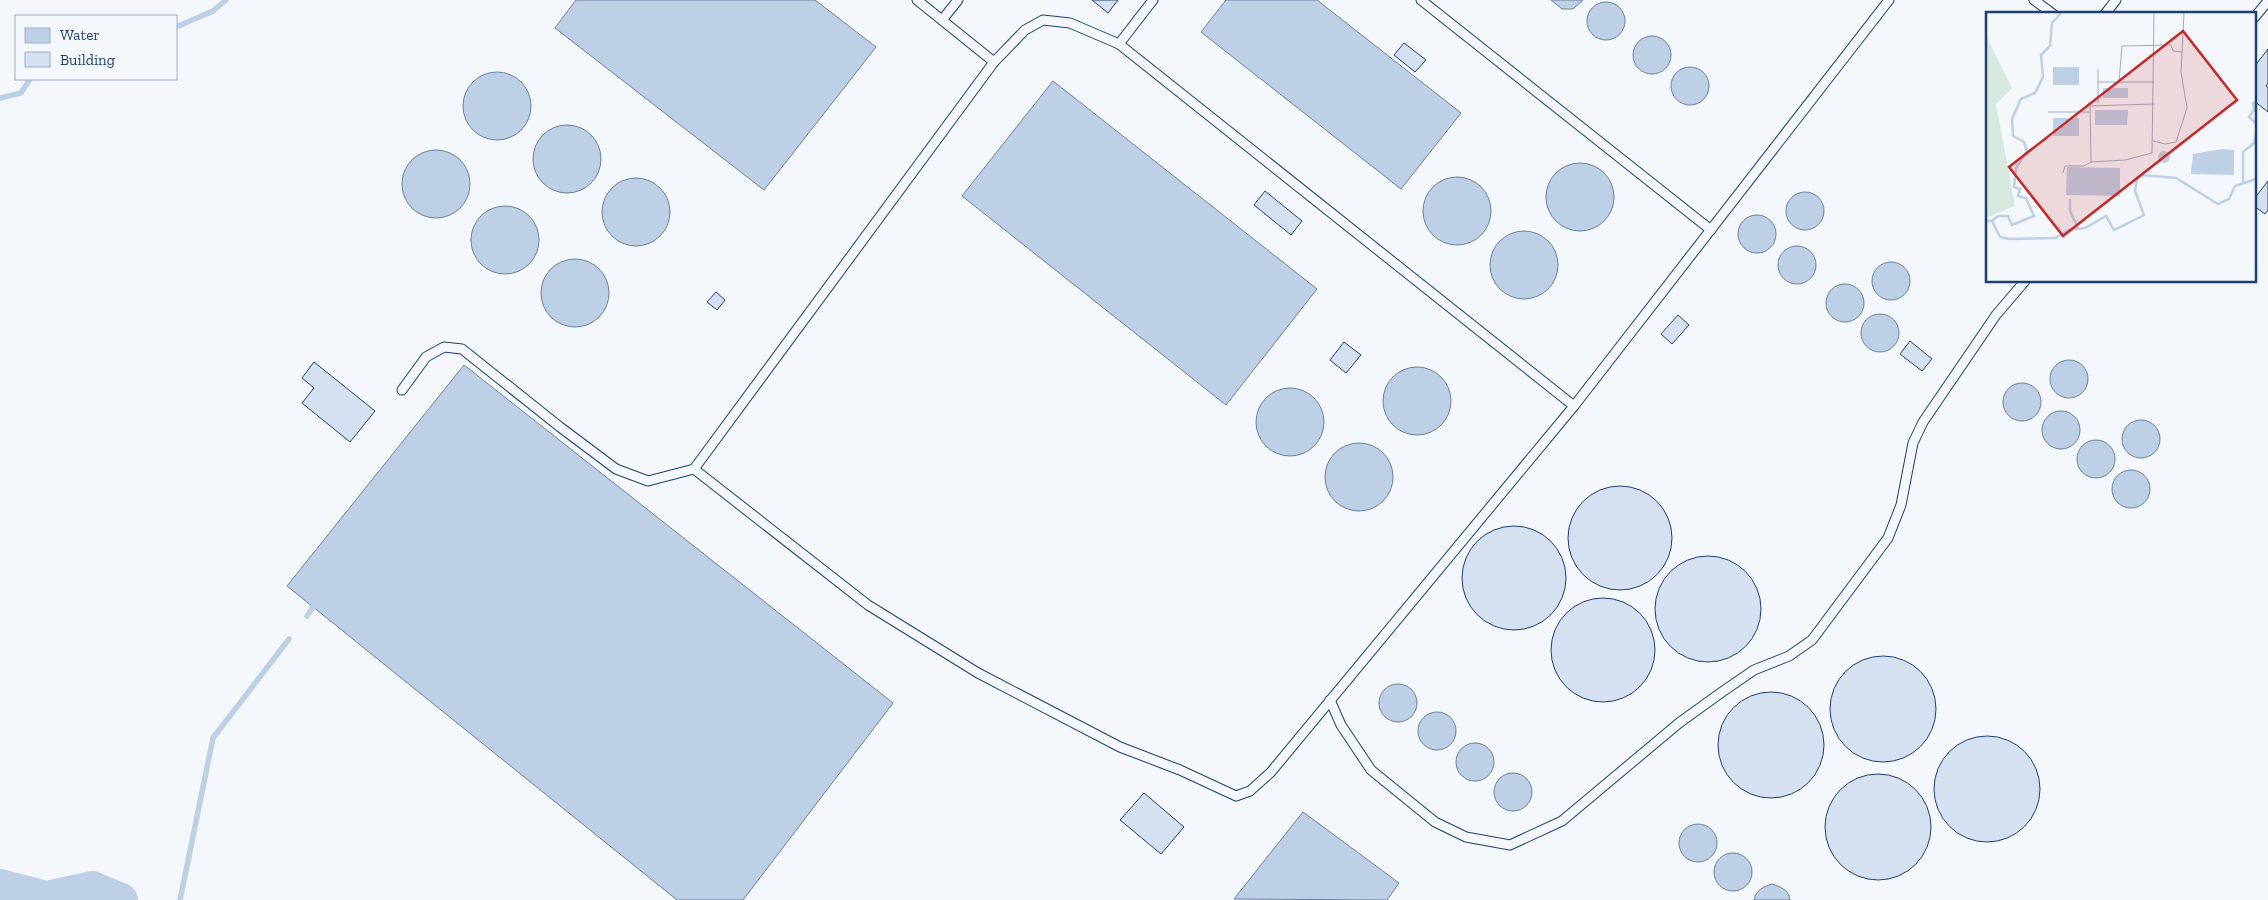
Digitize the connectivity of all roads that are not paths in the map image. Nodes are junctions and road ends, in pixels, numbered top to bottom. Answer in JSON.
{"nodes":[{"id":1,"x":917,"y":0,"type":"edge"},
{"id":2,"x":958,"y":0,"type":"edge"},
{"id":3,"x":1153,"y":0,"type":"edge"},
{"id":4,"x":1889,"y":0,"type":"edge"},
{"id":5,"x":2034,"y":0,"type":"edge"},
{"id":6,"x":2116,"y":0,"type":"edge"},
{"id":7,"x":2268,"y":1,"type":"edge"},
{"id":8,"x":1427,"y":2,"type":"edge"},
{"id":9,"x":2050,"y":12,"type":"edge"},
{"id":10,"x":2107,"y":12,"type":"edge"},
{"id":11,"x":2256,"y":16,"type":"edge"},
{"id":12,"x":942,"y":20,"type":"junction"},
{"id":13,"x":1119,"y":44,"type":"junction"},
{"id":14,"x":994,"y":62,"type":"junction"},
{"id":15,"x":1711,"y":230,"type":"junction"},
{"id":16,"x":2024,"y":282,"type":"edge"},
{"id":17,"x":402,"y":390,"type":"dead end"},
{"id":18,"x":1574,"y":406,"type":"junction"},
{"id":19,"x":694,"y":469,"type":"junction"},
{"id":20,"x":1330,"y":700,"type":"junction"}],
"edges":[{"from":1,"to":12,"type":"lane"},
{"from":2,"to":12,"type":"lane"},
{"from":3,"to":13,"type":"lane"},
{"from":4,"to":15,"type":"lane"},
{"from":5,"to":9,"type":"lane"},
{"from":6,"to":10,"type":"lane"},
{"from":7,"to":11,"type":"lane"},
{"from":8,"to":15,"type":"lane"},
{"from":12,"to":14,"type":"lane"},
{"from":13,"to":14,"type":"lane"},
{"from":13,"to":18,"type":"lane"},
{"from":14,"to":19,"type":"lane"},
{"from":15,"to":18,"type":"lane"},
{"from":16,"to":20,"type":"lane"},
{"from":17,"to":19,"type":"lane"},
{"from":18,"to":20,"type":"lane"},
{"from":19,"to":20,"type":"lane"}]}
